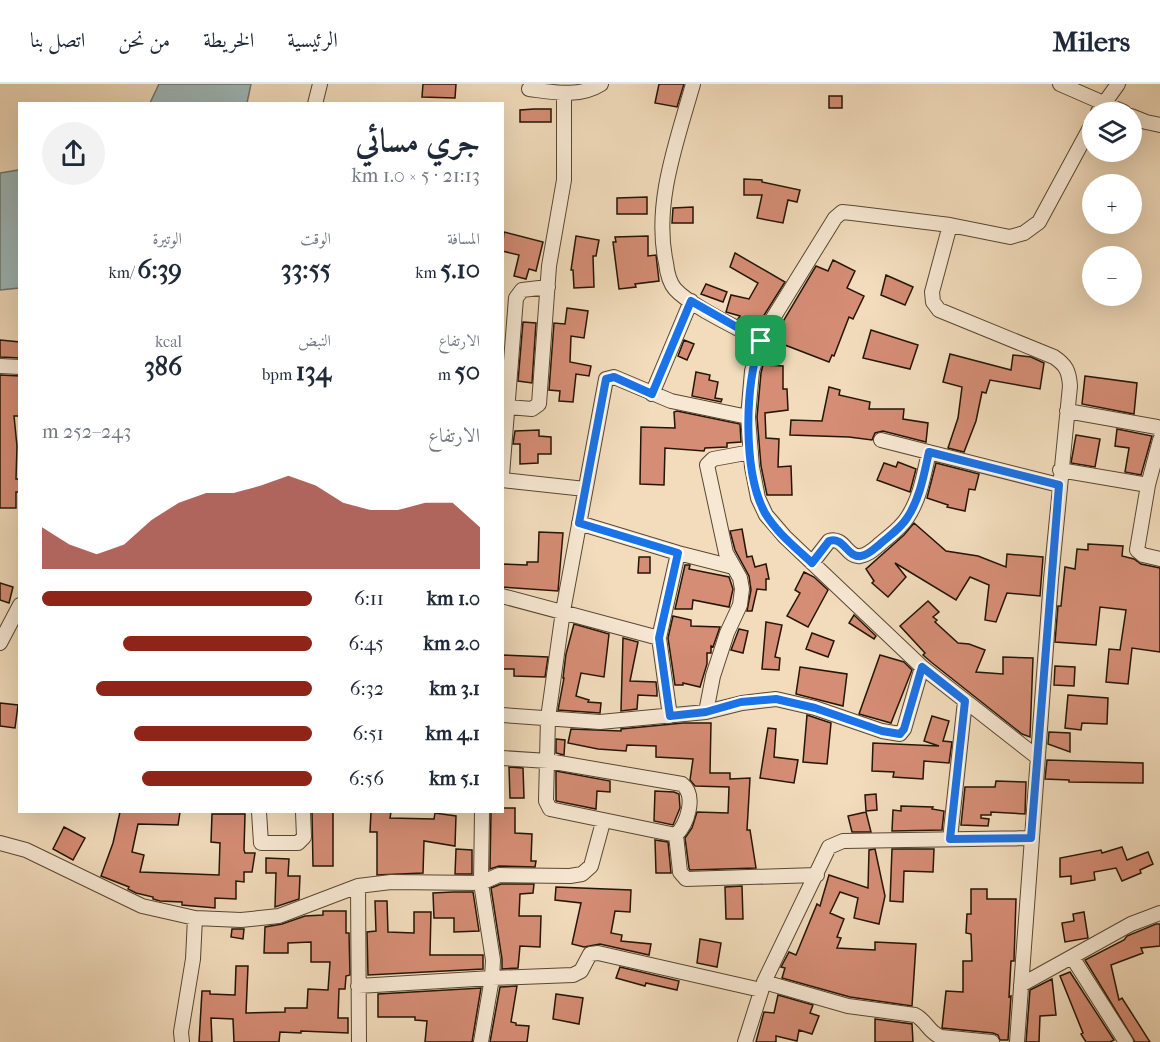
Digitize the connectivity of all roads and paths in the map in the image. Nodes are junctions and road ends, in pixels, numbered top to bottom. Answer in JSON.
{"nodes":[{"id":1,"x":321,"y":84,"type":"edge"},
{"id":2,"x":601,"y":84,"type":"edge"},
{"id":3,"x":693,"y":84,"type":"edge"},
{"id":4,"x":1060,"y":84,"type":"edge"},
{"id":5,"x":1118,"y":84,"type":"edge"},
{"id":6,"x":529,"y":89,"type":"dead end"},
{"id":7,"x":564,"y":93,"type":"junction"},
{"id":8,"x":316,"y":102,"type":"edge"},
{"id":9,"x":1092,"y":102,"type":"edge"},
{"id":10,"x":1105,"y":102,"type":"edge"},
{"id":11,"x":1142,"y":120,"type":"edge"},
{"id":12,"x":1160,"y":125,"type":"edge"},
{"id":13,"x":1082,"y":142,"type":"edge"},
{"id":14,"x":950,"y":225,"type":"junction"},
{"id":15,"x":548,"y":287,"type":"junction"},
{"id":16,"x":691,"y":301,"type":"junction"},
{"id":17,"x":761,"y":341,"type":"junction"},
{"id":18,"x":0,"y":366,"type":"edge"},
{"id":19,"x":18,"y":367,"type":"edge"},
{"id":20,"x":652,"y":394,"type":"junction"},
{"id":21,"x":1067,"y":411,"type":"junction"},
{"id":22,"x":506,"y":412,"type":"edge"},
{"id":23,"x":748,"y":417,"type":"junction"},
{"id":24,"x":1160,"y":431,"type":"edge"},
{"id":25,"x":882,"y":440,"type":"dead end"},
{"id":26,"x":1160,"y":440,"type":"edge"},
{"id":27,"x":504,"y":444,"type":"edge"},
{"id":28,"x":751,"y":452,"type":"junction"},
{"id":29,"x":929,"y":452,"type":"junction"},
{"id":30,"x":1060,"y":470,"type":"junction"},
{"id":31,"x":504,"y":480,"type":"edge"},
{"id":32,"x":1059,"y":485,"type":"junction"},
{"id":33,"x":1148,"y":485,"type":"junction"},
{"id":34,"x":585,"y":489,"type":"junction"},
{"id":35,"x":579,"y":523,"type":"junction"},
{"id":36,"x":678,"y":553,"type":"junction"},
{"id":37,"x":1160,"y":559,"type":"edge"},
{"id":38,"x":812,"y":563,"type":"junction"},
{"id":39,"x":733,"y":567,"type":"junction"},
{"id":40,"x":504,"y":596,"type":"edge"},
{"id":41,"x":18,"y":608,"type":"edge"},
{"id":42,"x":563,"y":611,"type":"junction"},
{"id":43,"x":659,"y":638,"type":"junction"},
{"id":44,"x":0,"y":643,"type":"edge"},
{"id":45,"x":922,"y":667,"type":"junction"},
{"id":46,"x":965,"y":701,"type":"junction"},
{"id":47,"x":706,"y":712,"type":"junction"},
{"id":48,"x":504,"y":715,"type":"edge"},
{"id":49,"x":670,"y":716,"type":"junction"},
{"id":50,"x":548,"y":718,"type":"junction"},
{"id":51,"x":1037,"y":757,"type":"junction"},
{"id":52,"x":504,"y":758,"type":"edge"},
{"id":53,"x":548,"y":760,"type":"junction"},
{"id":54,"x":259,"y":813,"type":"edge"},
{"id":55,"x":303,"y":813,"type":"edge"},
{"id":56,"x":482,"y":813,"type":"edge"},
{"id":57,"x":603,"y":822,"type":"junction"},
{"id":58,"x":676,"y":835,"type":"junction"},
{"id":59,"x":1031,"y":838,"type":"junction"},
{"id":60,"x":950,"y":839,"type":"junction"},
{"id":61,"x":0,"y":843,"type":"edge"},
{"id":62,"x":817,"y":875,"type":"junction"},
{"id":63,"x":481,"y":883,"type":"junction"},
{"id":64,"x":358,"y":886,"type":"junction"},
{"id":65,"x":1160,"y":913,"type":"edge"},
{"id":66,"x":195,"y":918,"type":"junction"},
{"id":67,"x":1072,"y":957,"type":"junction"},
{"id":68,"x":492,"y":978,"type":"junction"},
{"id":69,"x":1021,"y":985,"type":"junction"},
{"id":70,"x":358,"y":986,"type":"junction"},
{"id":71,"x":762,"y":986,"type":"junction"},
{"id":72,"x":182,"y":1042,"type":"edge"},
{"id":73,"x":359,"y":1042,"type":"edge"},
{"id":74,"x":481,"y":1042,"type":"edge"},
{"id":75,"x":745,"y":1042,"type":"edge"},
{"id":76,"x":992,"y":1042,"type":"edge"},
{"id":77,"x":1017,"y":1042,"type":"edge"},
{"id":78,"x":1126,"y":1042,"type":"edge"}],
"edges":[{"from":1,"to":8,"type":"street"},
{"from":2,"to":7,"type":"street"},
{"from":3,"to":16,"type":"street"},
{"from":4,"to":9,"type":"street"},
{"from":5,"to":10,"type":"street"},
{"from":6,"to":7,"type":"street"},
{"from":7,"to":15,"type":"street"},
{"from":11,"to":12,"type":"street"},
{"from":13,"to":14,"type":"street"},
{"from":14,"to":17,"type":"street"},
{"from":14,"to":21,"type":"street"},
{"from":15,"to":22,"type":"street"},
{"from":15,"to":22,"type":"street"},
{"from":16,"to":17,"type":"street"},
{"from":16,"to":20,"type":"street"},
{"from":17,"to":23,"type":"street"},
{"from":18,"to":19,"type":"street"},
{"from":20,"to":23,"type":"street"},
{"from":20,"to":34,"type":"street"},
{"from":21,"to":24,"type":"street"},
{"from":21,"to":30,"type":"street"},
{"from":22,"to":27,"type":"street"},
{"from":23,"to":28,"type":"street"},
{"from":25,"to":29,"type":"street"},
{"from":26,"to":33,"type":"street"},
{"from":28,"to":38,"type":"street"},
{"from":28,"to":39,"type":"street"},
{"from":29,"to":32,"type":"street"},
{"from":29,"to":38,"type":"street"},
{"from":30,"to":32,"type":"street"},
{"from":30,"to":33,"type":"street"},
{"from":31,"to":34,"type":"street"},
{"from":32,"to":51,"type":"street"},
{"from":33,"to":37,"type":"street"},
{"from":34,"to":35,"type":"street"},
{"from":35,"to":36,"type":"street"},
{"from":35,"to":42,"type":"street"},
{"from":36,"to":39,"type":"street"},
{"from":36,"to":43,"type":"street"},
{"from":38,"to":45,"type":"street"},
{"from":39,"to":47,"type":"street"},
{"from":40,"to":42,"type":"street"},
{"from":41,"to":44,"type":"street"},
{"from":42,"to":43,"type":"street"},
{"from":42,"to":50,"type":"street"},
{"from":43,"to":49,"type":"street"},
{"from":45,"to":46,"type":"street"},
{"from":45,"to":47,"type":"street"},
{"from":46,"to":51,"type":"street"},
{"from":46,"to":60,"type":"street"},
{"from":47,"to":49,"type":"street"},
{"from":48,"to":50,"type":"street"},
{"from":49,"to":50,"type":"street"},
{"from":50,"to":53,"type":"street"},
{"from":51,"to":59,"type":"street"},
{"from":52,"to":53,"type":"street"},
{"from":53,"to":57,"type":"street"},
{"from":53,"to":58,"type":"street"},
{"from":54,"to":55,"type":"street"},
{"from":56,"to":63,"type":"street"},
{"from":57,"to":58,"type":"street"},
{"from":57,"to":63,"type":"street"},
{"from":58,"to":62,"type":"street"},
{"from":59,"to":60,"type":"street"},
{"from":59,"to":69,"type":"street"},
{"from":60,"to":62,"type":"street"},
{"from":61,"to":66,"type":"street"},
{"from":62,"to":71,"type":"street"},
{"from":63,"to":64,"type":"street"},
{"from":63,"to":68,"type":"street"},
{"from":64,"to":66,"type":"street"},
{"from":64,"to":70,"type":"street"},
{"from":65,"to":67,"type":"street"},
{"from":66,"to":72,"type":"street"},
{"from":67,"to":69,"type":"street"},
{"from":67,"to":78,"type":"street"},
{"from":68,"to":70,"type":"street"},
{"from":68,"to":71,"type":"street"},
{"from":68,"to":74,"type":"street"},
{"from":69,"to":77,"type":"street"},
{"from":70,"to":73,"type":"street"},
{"from":71,"to":75,"type":"street"},
{"from":71,"to":76,"type":"street"}]}
